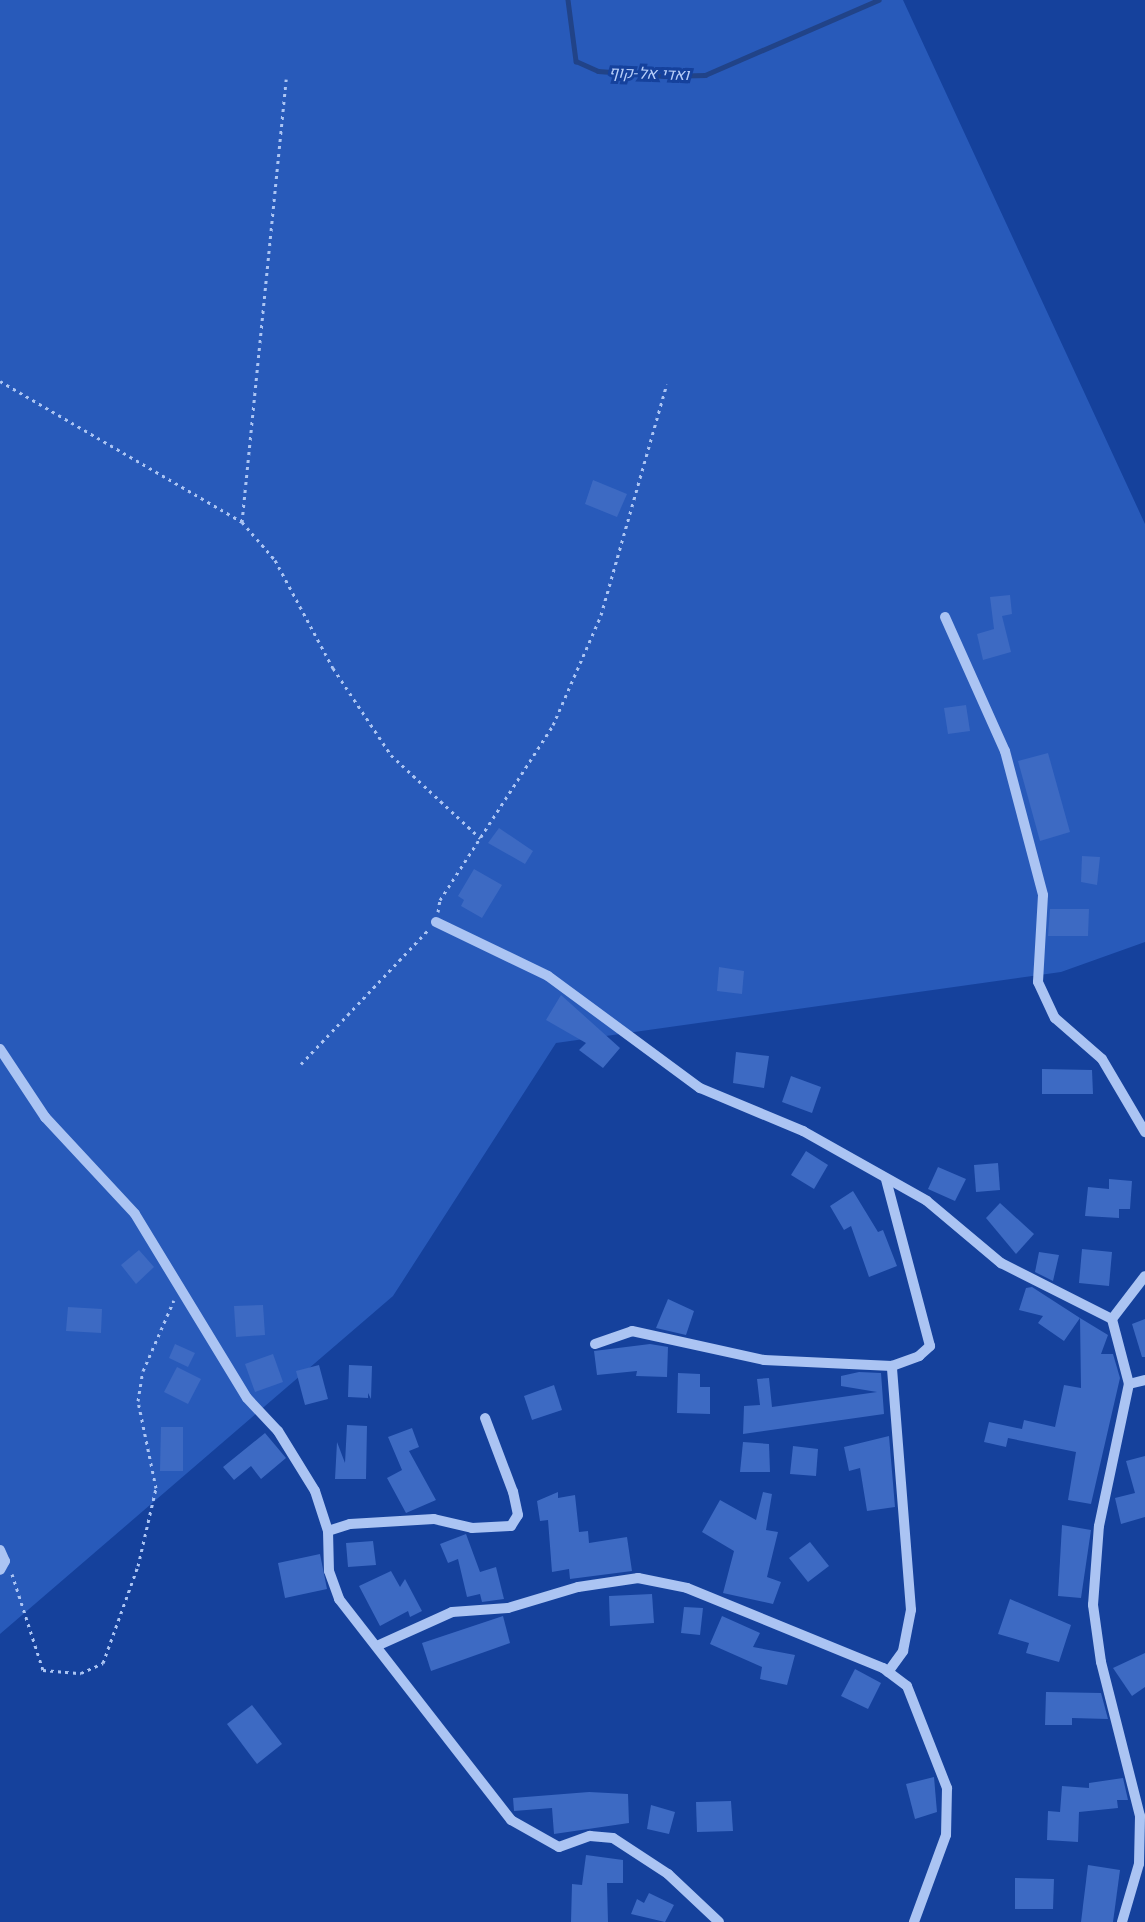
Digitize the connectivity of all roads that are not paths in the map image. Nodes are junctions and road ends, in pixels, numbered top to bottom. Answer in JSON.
{"nodes":[{"id":1,"x":945,"y":617,"type":"dead end"},
{"id":2,"x":436,"y":922,"type":"road end"},
{"id":3,"x":0,"y":1049,"type":"edge"},
{"id":4,"x":1145,"y":1132,"type":"edge"},
{"id":5,"x":886,"y":1180,"type":"junction"},
{"id":6,"x":1145,"y":1276,"type":"edge"},
{"id":7,"x":1112,"y":1319,"type":"junction"},
{"id":8,"x":595,"y":1344,"type":"dead end"},
{"id":9,"x":892,"y":1366,"type":"junction"},
{"id":10,"x":1145,"y":1380,"type":"edge"},
{"id":11,"x":1129,"y":1384,"type":"junction"},
{"id":12,"x":485,"y":1418,"type":"dead end"},
{"id":13,"x":328,"y":1531,"type":"junction"},
{"id":14,"x":379,"y":1645,"type":"junction"},
{"id":15,"x":888,"y":1672,"type":"junction"},
{"id":16,"x":719,"y":1922,"type":"edge"},
{"id":17,"x":914,"y":1922,"type":"edge"},
{"id":18,"x":1122,"y":1922,"type":"edge"}],
"edges":[{"from":1,"to":4,"type":"street"},
{"from":2,"to":5,"type":"street"},
{"from":3,"to":13,"type":"street"},
{"from":5,"to":7,"type":"street"},
{"from":5,"to":9,"type":"street"},
{"from":6,"to":7,"type":"street"},
{"from":7,"to":11,"type":"street"},
{"from":8,"to":9,"type":"street"},
{"from":9,"to":15,"type":"street"},
{"from":10,"to":11,"type":"street"},
{"from":11,"to":18,"type":"street"},
{"from":12,"to":13,"type":"street"},
{"from":13,"to":14,"type":"street"},
{"from":14,"to":15,"type":"street"},
{"from":14,"to":16,"type":"street"},
{"from":15,"to":17,"type":"street"}]}
